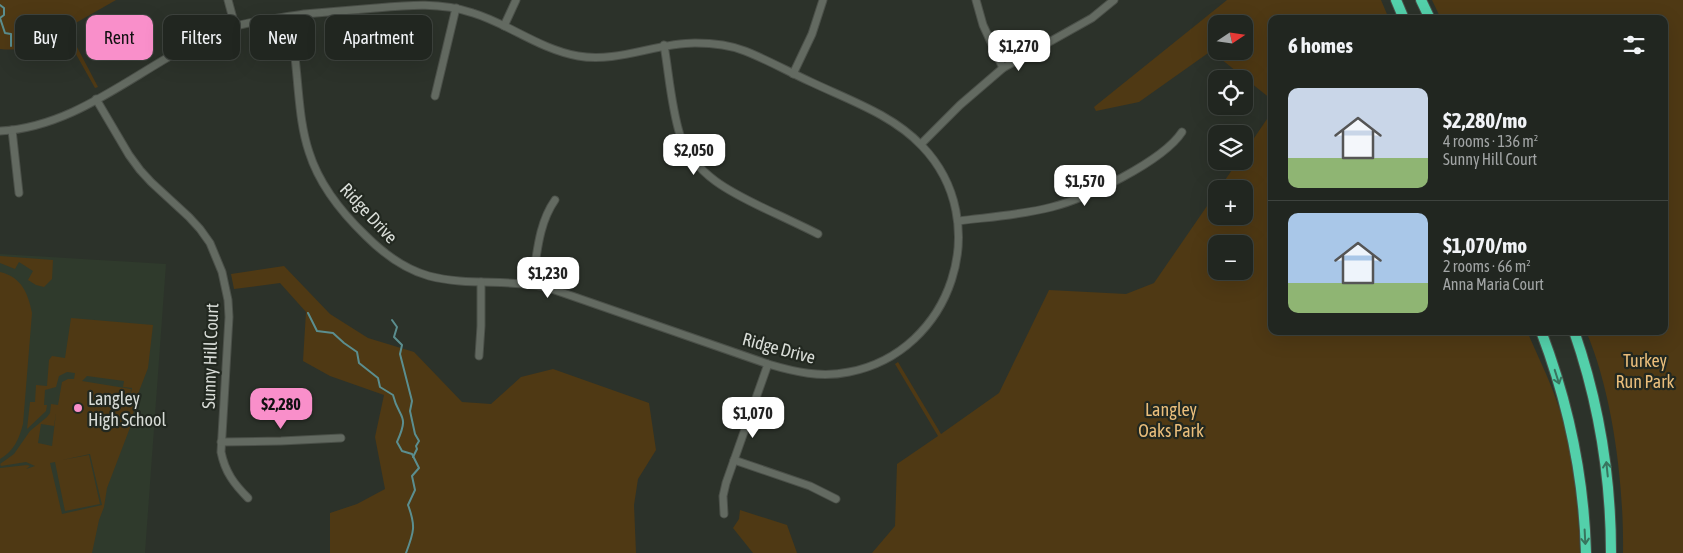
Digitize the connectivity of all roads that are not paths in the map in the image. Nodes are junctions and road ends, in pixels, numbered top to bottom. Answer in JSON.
{"nodes":[{"id":1,"x":228,"y":0,"type":"edge"},
{"id":2,"x":516,"y":0,"type":"edge"},
{"id":3,"x":823,"y":0,"type":"edge"},
{"id":4,"x":976,"y":0,"type":"edge"},
{"id":5,"x":1114,"y":0,"type":"edge"},
{"id":6,"x":1396,"y":0,"type":"edge"},
{"id":7,"x":1421,"y":0,"type":"edge"},
{"id":8,"x":387,"y":3,"type":"edge"},
{"id":9,"x":456,"y":8,"type":"junction"},
{"id":10,"x":233,"y":15,"type":"edge"},
{"id":11,"x":298,"y":15,"type":"edge"},
{"id":12,"x":1402,"y":15,"type":"edge"},
{"id":13,"x":1428,"y":15,"type":"edge"},
{"id":14,"x":504,"y":26,"type":"junction"},
{"id":15,"x":664,"y":45,"type":"junction"},
{"id":16,"x":165,"y":60,"type":"edge"},
{"id":17,"x":296,"y":60,"type":"edge"},
{"id":18,"x":1003,"y":68,"type":"junction"},
{"id":19,"x":793,"y":74,"type":"junction"},
{"id":20,"x":435,"y":96,"type":"dead end"},
{"id":21,"x":96,"y":99,"type":"junction"},
{"id":22,"x":12,"y":130,"type":"junction"},
{"id":23,"x":0,"y":131,"type":"edge"},
{"id":24,"x":1182,"y":132,"type":"dead end"},
{"id":25,"x":921,"y":144,"type":"junction"},
{"id":26,"x":18,"y":193,"type":"dead end"},
{"id":27,"x":555,"y":200,"type":"dead end"},
{"id":28,"x":958,"y":221,"type":"junction"},
{"id":29,"x":818,"y":234,"type":"dead end"},
{"id":30,"x":481,"y":282,"type":"junction"},
{"id":31,"x":532,"y":284,"type":"junction"},
{"id":32,"x":1542,"y":335,"type":"edge"},
{"id":33,"x":1575,"y":335,"type":"edge"},
{"id":34,"x":479,"y":356,"type":"dead end"},
{"id":35,"x":768,"y":364,"type":"junction"},
{"id":36,"x":341,"y":438,"type":"dead end"},
{"id":37,"x":221,"y":442,"type":"junction"},
{"id":38,"x":734,"y":460,"type":"junction"},
{"id":39,"x":248,"y":498,"type":"dead end"},
{"id":40,"x":836,"y":499,"type":"dead end"},
{"id":41,"x":724,"y":514,"type":"dead end"},
{"id":42,"x":1586,"y":553,"type":"edge"},
{"id":43,"x":1610,"y":553,"type":"edge"}],
"edges":[{"from":1,"to":10,"type":"street"},
{"from":2,"to":14,"type":"street"},
{"from":3,"to":19,"type":"street"},
{"from":4,"to":18,"type":"street"},
{"from":5,"to":18,"type":"street"},
{"from":6,"to":12,"type":"highway"},
{"from":7,"to":13,"type":"highway"},
{"from":8,"to":9,"type":"street","name":"Ridge Drive"},
{"from":8,"to":11,"type":"street","name":"Ridge Drive"},
{"from":9,"to":14,"type":"street","name":"Ridge Drive"},
{"from":9,"to":20,"type":"street"},
{"from":14,"to":15,"type":"street","name":"Ridge Drive"},
{"from":15,"to":19,"type":"street","name":"Ridge Drive"},
{"from":15,"to":29,"type":"street"},
{"from":16,"to":21,"type":"street","name":"Ridge Drive"},
{"from":17,"to":30,"type":"street","name":"Ridge Drive"},
{"from":18,"to":25,"type":"street"},
{"from":19,"to":25,"type":"street","name":"Ridge Drive"},
{"from":21,"to":22,"type":"street","name":"Ridge Drive"},
{"from":21,"to":37,"type":"street","name":"Sunny Hill Court"},
{"from":22,"to":23,"type":"street","name":"Ridge Drive"},
{"from":22,"to":26,"type":"street"},
{"from":24,"to":28,"type":"street"},
{"from":25,"to":28,"type":"street","name":"Ridge Drive"},
{"from":27,"to":31,"type":"street"},
{"from":28,"to":35,"type":"street","name":"Ridge Drive"},
{"from":30,"to":31,"type":"street","name":"Ridge Drive"},
{"from":30,"to":34,"type":"street"},
{"from":31,"to":35,"type":"street","name":"Ridge Drive"},
{"from":32,"to":42,"type":"highway","one_way":true},
{"from":43,"to":33,"type":"highway","one_way":true},
{"from":35,"to":38,"type":"street"},
{"from":36,"to":37,"type":"street"},
{"from":37,"to":39,"type":"street","name":"Sunny Hill Court"},
{"from":38,"to":40,"type":"street"},
{"from":38,"to":41,"type":"street"}]}
